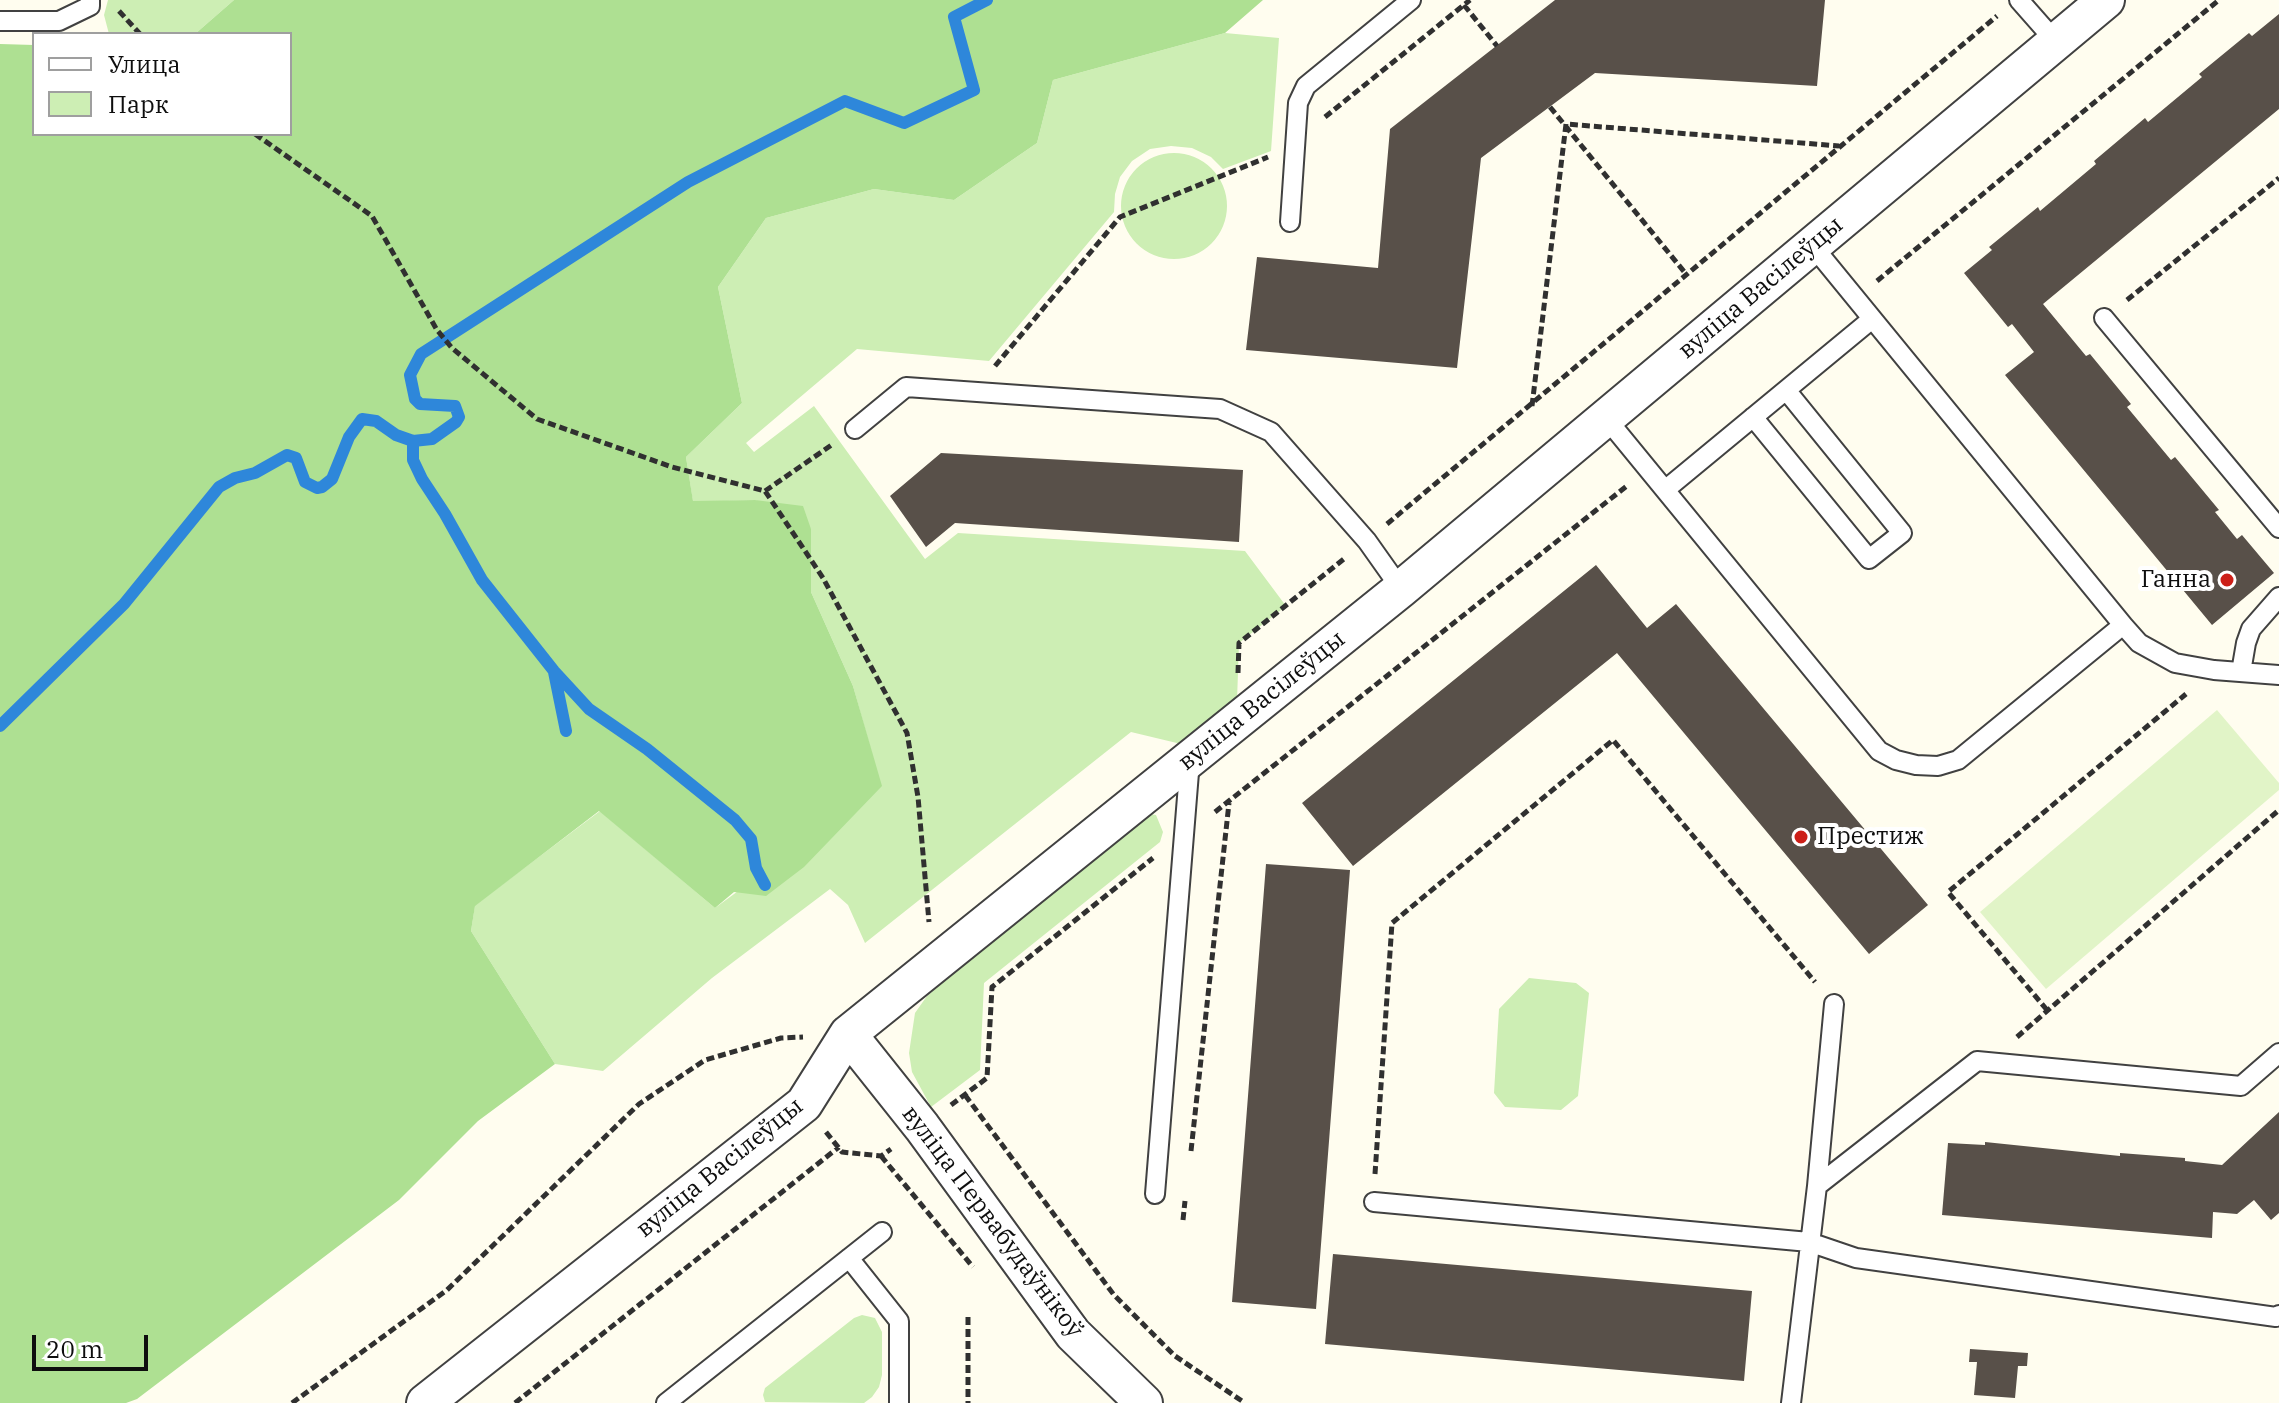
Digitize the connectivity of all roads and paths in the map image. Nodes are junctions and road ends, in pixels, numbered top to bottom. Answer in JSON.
{"nodes":[{"id":1,"x":90,"y":0,"type":"edge"},
{"id":2,"x":109,"y":0,"type":"edge"},
{"id":3,"x":1411,"y":0,"type":"edge"},
{"id":4,"x":1470,"y":0,"type":"edge"},
{"id":5,"x":2019,"y":0,"type":"edge"},
{"id":6,"x":2106,"y":0,"type":"edge"},
{"id":7,"x":2219,"y":0,"type":"edge"},
{"id":8,"x":1464,"y":5,"type":"junction"},
{"id":9,"x":2003,"y":11,"type":"dead end"},
{"id":10,"x":0,"y":21,"type":"edge"},
{"id":11,"x":138,"y":32,"type":"edge"},
{"id":12,"x":2056,"y":42,"type":"junction"},
{"id":13,"x":1497,"y":46,"type":"dead end"},
{"id":14,"x":1550,"y":107,"type":"dead end"},
{"id":15,"x":1566,"y":124,"type":"junction"},
{"id":16,"x":258,"y":136,"type":"edge"},
{"id":17,"x":1295,"y":139,"type":"junction"},
{"id":18,"x":1840,"y":146,"type":"junction"},
{"id":19,"x":2279,"y":178,"type":"edge"},
{"id":20,"x":1290,"y":222,"type":"dead end"},
{"id":21,"x":1812,"y":245,"type":"junction"},
{"id":22,"x":1686,"y":274,"type":"junction"},
{"id":23,"x":1856,"y":298,"type":"junction"},
{"id":24,"x":2104,"y":318,"type":"joint"},
{"id":25,"x":1872,"y":319,"type":"junction"},
{"id":26,"x":994,"y":367,"type":"dead end"},
{"id":27,"x":1786,"y":390,"type":"junction"},
{"id":28,"x":1532,"y":406,"type":"junction"},
{"id":29,"x":1753,"y":417,"type":"junction"},
{"id":30,"x":1606,"y":418,"type":"junction"},
{"id":31,"x":855,"y":429,"type":"joint"},
{"id":32,"x":1648,"y":469,"type":"junction"},
{"id":33,"x":1665,"y":490,"type":"junction"},
{"id":34,"x":765,"y":491,"type":"junction"},
{"id":35,"x":2279,"y":528,"type":"edge"},
{"id":36,"x":1367,"y":541,"type":"junction"},
{"id":37,"x":1401,"y":589,"type":"junction"},
{"id":38,"x":2279,"y":597,"type":"edge"},
{"id":39,"x":2123,"y":625,"type":"junction"},
{"id":40,"x":2214,"y":670,"type":"junction"},
{"id":41,"x":2241,"y":672,"type":"junction"},
{"id":42,"x":2279,"y":675,"type":"edge"},
{"id":43,"x":1236,"y":722,"type":"junction"},
{"id":44,"x":1190,"y":760,"type":"junction"},
{"id":45,"x":1229,"y":803,"type":"junction"},
{"id":46,"x":2279,"y":810,"type":"edge"},
{"id":47,"x":1185,"y":832,"type":"junction"},
{"id":48,"x":933,"y":963,"type":"junction"},
{"id":49,"x":1834,"y":1004,"type":"joint"},
{"id":50,"x":2047,"y":1010,"type":"junction"},
{"id":51,"x":848,"y":1034,"type":"junction"},
{"id":52,"x":2279,"y":1053,"type":"edge"},
{"id":53,"x":1988,"y":1061,"type":"junction"},
{"id":54,"x":839,"y":1147,"type":"dead end"},
{"id":55,"x":1190,"y":1158,"type":"dead end"},
{"id":56,"x":1817,"y":1186,"type":"junction"},
{"id":57,"x":1187,"y":1189,"type":"dead end"},
{"id":58,"x":1155,"y":1194,"type":"dead end"},
{"id":59,"x":1374,"y":1202,"type":"joint"},
{"id":60,"x":1183,"y":1220,"type":"dead end"},
{"id":61,"x":882,"y":1232,"type":"dead end"},
{"id":62,"x":1809,"y":1242,"type":"junction"},
{"id":63,"x":849,"y":1258,"type":"junction"},
{"id":64,"x":968,"y":1317,"type":"dead end"},
{"id":65,"x":2278,"y":1317,"type":"edge"},
{"id":66,"x":292,"y":1403,"type":"edge"},
{"id":67,"x":425,"y":1403,"type":"edge"},
{"id":68,"x":515,"y":1403,"type":"edge"},
{"id":69,"x":666,"y":1403,"type":"edge"},
{"id":70,"x":899,"y":1403,"type":"edge"},
{"id":71,"x":968,"y":1403,"type":"edge"},
{"id":72,"x":1144,"y":1403,"type":"edge"},
{"id":73,"x":1245,"y":1403,"type":"edge"},
{"id":74,"x":1791,"y":1403,"type":"edge"}],
"edges":[{"from":1,"to":10,"type":"lane"},
{"from":2,"to":11,"type":"path"},
{"from":3,"to":17,"type":"lane"},
{"from":4,"to":8,"type":"path"},
{"from":5,"to":12,"type":"lane"},
{"from":6,"to":12,"type":"street","name":"вуліца Васілеўцы"},
{"from":7,"to":23,"type":"path"},
{"from":8,"to":13,"type":"path"},
{"from":8,"to":17,"type":"path"},
{"from":9,"to":18,"type":"path"},
{"from":12,"to":21,"type":"street","name":"вуліца Васілеўцы"},
{"from":14,"to":15,"type":"path"},
{"from":15,"to":18,"type":"path"},
{"from":15,"to":22,"type":"path"},
{"from":15,"to":28,"type":"path"},
{"from":16,"to":34,"type":"path"},
{"from":17,"to":20,"type":"lane"},
{"from":17,"to":26,"type":"path"},
{"from":18,"to":22,"type":"path"},
{"from":19,"to":24,"type":"path"},
{"from":21,"to":23,"type":"lane"},
{"from":21,"to":30,"type":"street","name":"вуліца Васілеўцы"},
{"from":22,"to":28,"type":"path"},
{"from":23,"to":25,"type":"lane"},
{"from":24,"to":35,"type":"lane"},
{"from":25,"to":27,"type":"lane"},
{"from":25,"to":39,"type":"lane"},
{"from":27,"to":29,"type":"lane"},
{"from":27,"to":29,"type":"lane"},
{"from":28,"to":36,"type":"path"},
{"from":29,"to":33,"type":"lane"},
{"from":30,"to":32,"type":"lane"},
{"from":30,"to":37,"type":"street","name":"вуліца Васілеўцы"},
{"from":31,"to":34,"type":"path"},
{"from":31,"to":36,"type":"lane"},
{"from":32,"to":33,"type":"lane"},
{"from":32,"to":45,"type":"path"},
{"from":33,"to":39,"type":"lane"},
{"from":34,"to":48,"type":"path"},
{"from":36,"to":37,"type":"lane"},
{"from":36,"to":43,"type":"path"},
{"from":37,"to":43,"type":"street","name":"вуліца Васілеўцы"},
{"from":38,"to":41,"type":"lane"},
{"from":39,"to":40,"type":"lane"},
{"from":40,"to":41,"type":"lane"},
{"from":40,"to":50,"type":"path"},
{"from":41,"to":42,"type":"lane"},
{"from":43,"to":44,"type":"street","name":"вуліца Васілеўцы"},
{"from":44,"to":47,"type":"lane"},
{"from":44,"to":48,"type":"street","name":"вуліца Васілеўцы"},
{"from":45,"to":47,"type":"path"},
{"from":45,"to":55,"type":"path"},
{"from":46,"to":50,"type":"path"},
{"from":47,"to":58,"type":"lane"},
{"from":47,"to":73,"type":"path"},
{"from":48,"to":51,"type":"street","name":"вуліца Васілеўцы"},
{"from":49,"to":56,"type":"lane"},
{"from":49,"to":59,"type":"path"},
{"from":50,"to":53,"type":"path"},
{"from":51,"to":66,"type":"path"},
{"from":51,"to":67,"type":"street","name":"вуліца Васілеўцы"},
{"from":51,"to":72,"type":"street","name":"вуліца Первабудаўнікоў"},
{"from":52,"to":53,"type":"lane"},
{"from":53,"to":56,"type":"lane"},
{"from":54,"to":68,"type":"path"},
{"from":56,"to":62,"type":"lane"},
{"from":57,"to":60,"type":"path"},
{"from":59,"to":62,"type":"lane"},
{"from":61,"to":63,"type":"lane"},
{"from":62,"to":65,"type":"lane"},
{"from":62,"to":74,"type":"lane"},
{"from":63,"to":69,"type":"lane"},
{"from":63,"to":70,"type":"lane"},
{"from":64,"to":71,"type":"path"}]}
